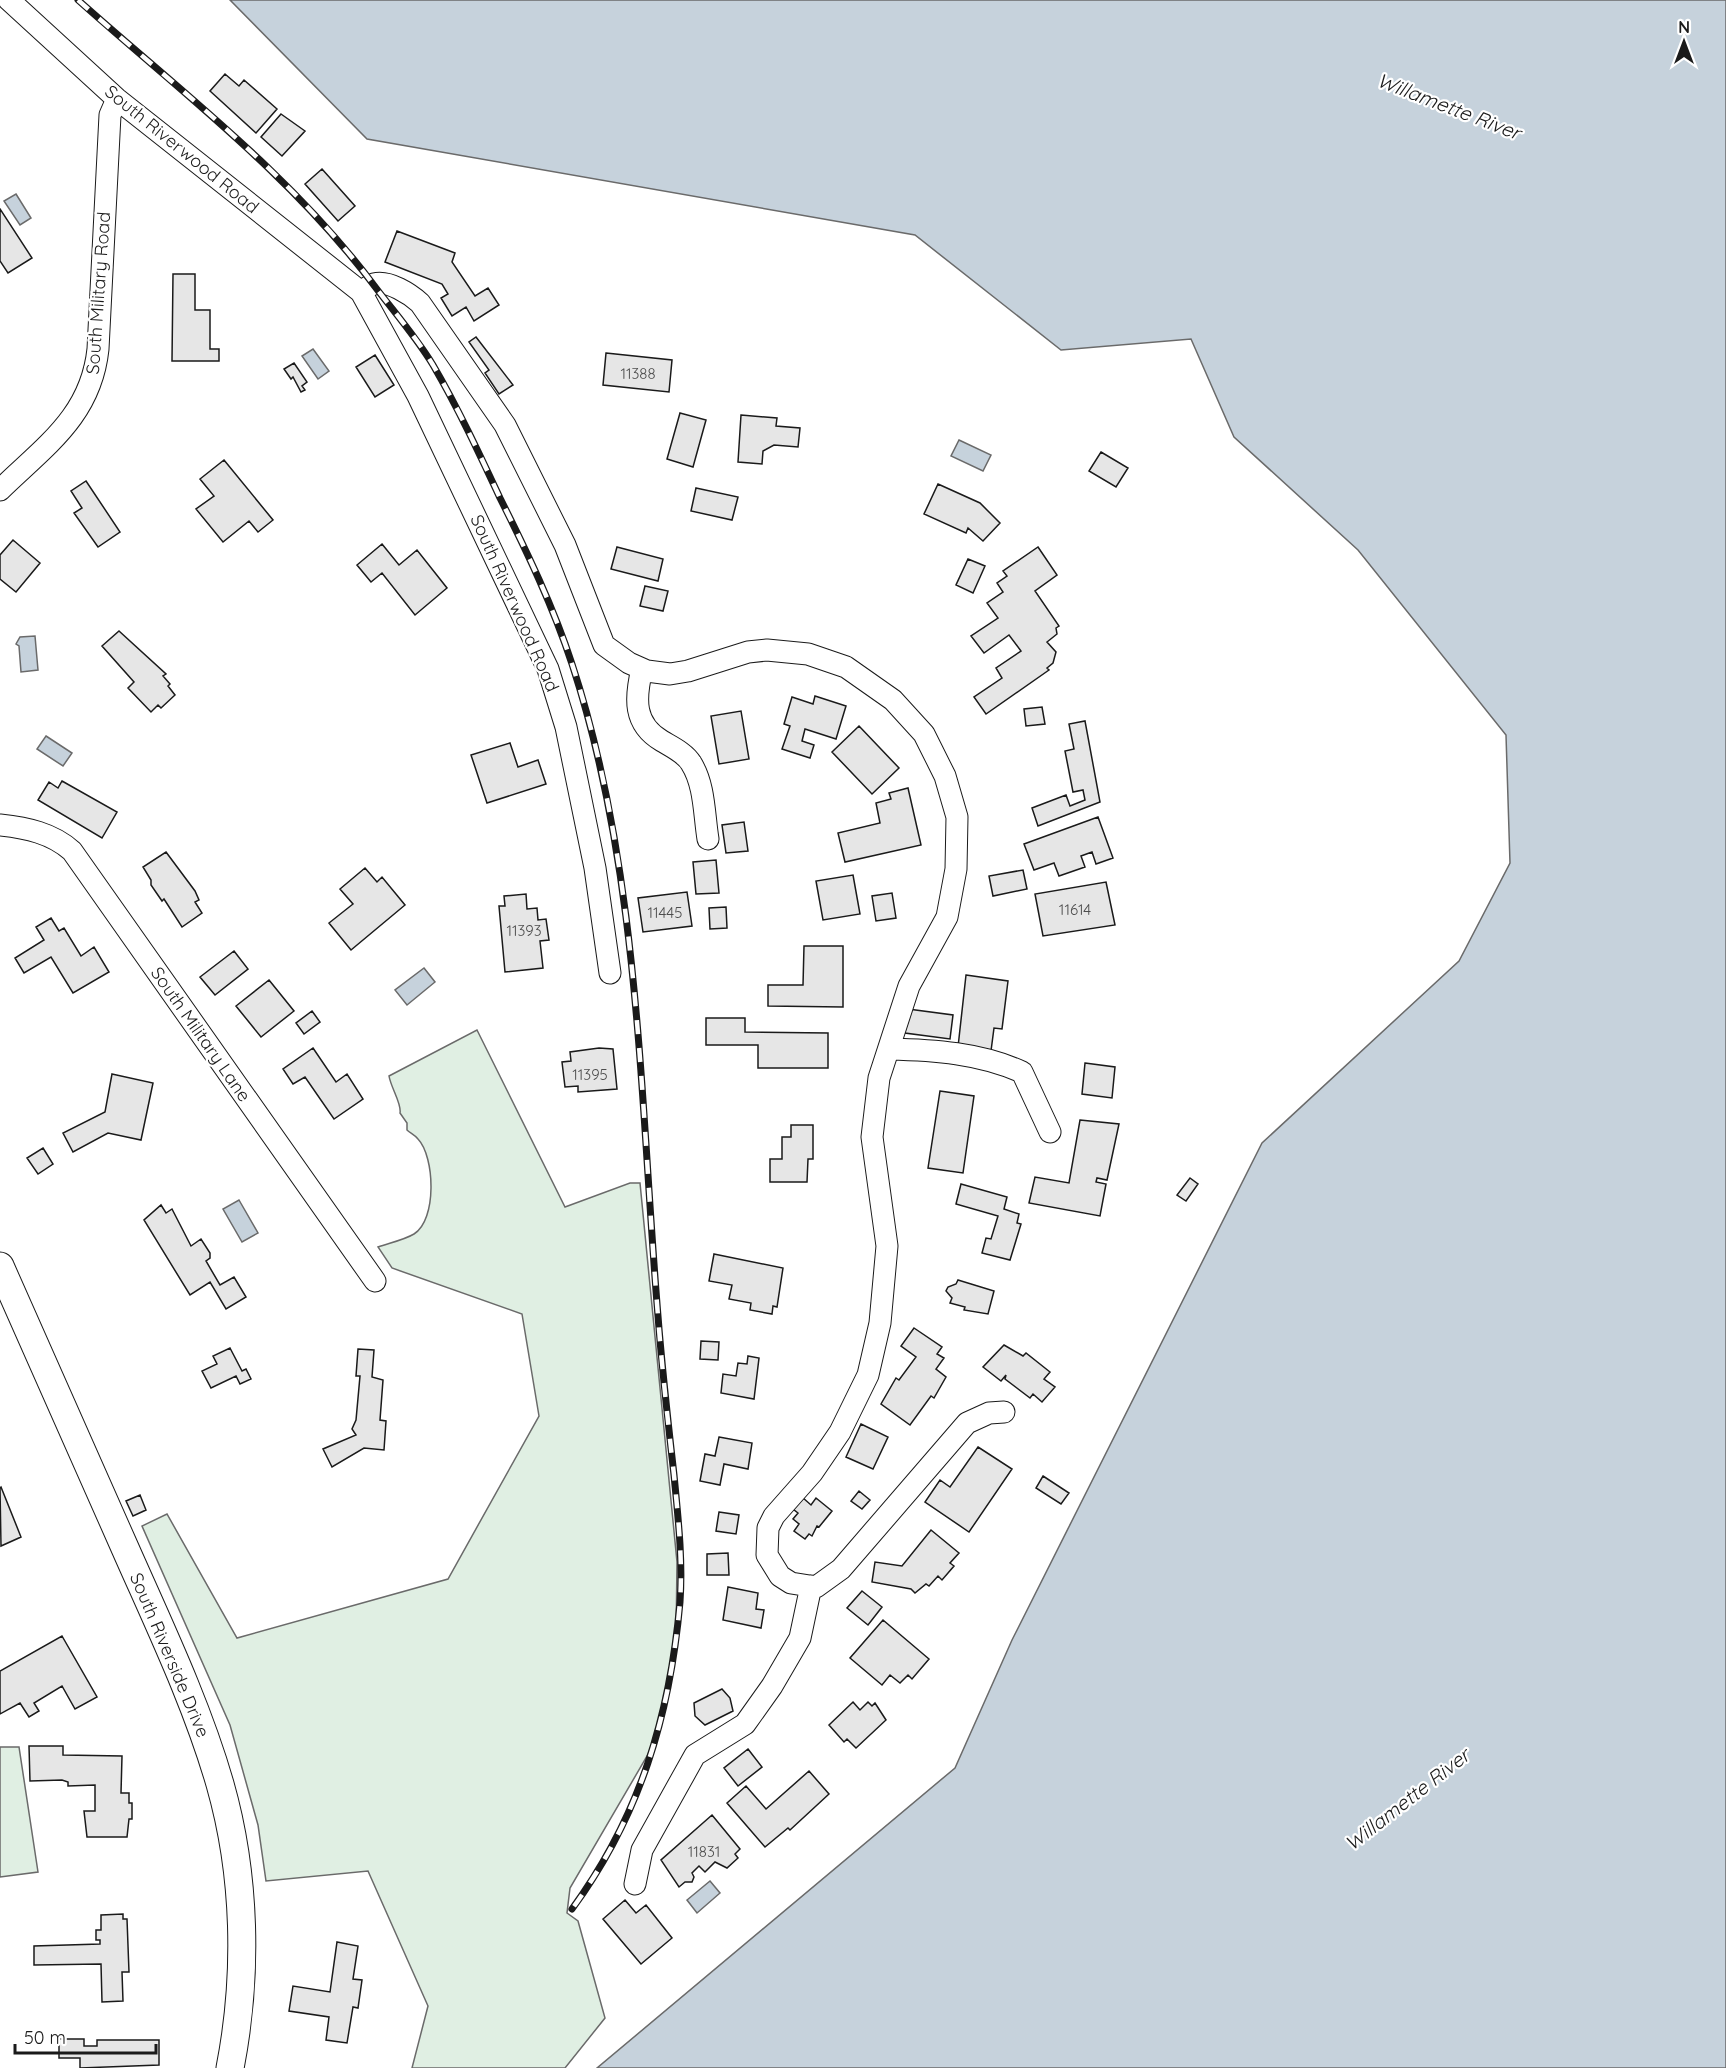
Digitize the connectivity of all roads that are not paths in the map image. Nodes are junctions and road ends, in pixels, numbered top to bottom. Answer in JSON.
{"nodes":[{"id":1,"x":9,"y":0,"type":"edge"},
{"id":2,"x":117,"y":99,"type":"junction"},
{"id":3,"x":361,"y":292,"type":"junction"},
{"id":4,"x":0,"y":490,"type":"edge"},
{"id":5,"x":642,"y":669,"type":"junction"},
{"id":6,"x":0,"y":825,"type":"edge"},
{"id":7,"x":708,"y":839,"type":"dead end"},
{"id":8,"x":610,"y":973,"type":"dead end"},
{"id":9,"x":889,"y":1049,"type":"junction"},
{"id":10,"x":1050,"y":1132,"type":"dead end"},
{"id":11,"x":0,"y":1266,"type":"edge"},
{"id":12,"x":375,"y":1281,"type":"dead end"},
{"id":13,"x":1004,"y":1412,"type":"dead end"},
{"id":14,"x":811,"y":1586,"type":"junction"},
{"id":15,"x":635,"y":1884,"type":"dead end"},
{"id":16,"x":230,"y":2068,"type":"edge"}],
"edges":[{"from":1,"to":2,"type":"street","name":"South Riverwood Road"},
{"from":2,"to":3,"type":"street","name":"South Riverwood Road"},
{"from":2,"to":4,"type":"street","name":"South Military Road"},
{"from":3,"to":5,"type":"street"},
{"from":3,"to":8,"type":"street","name":"South Riverwood Road"},
{"from":5,"to":7,"type":"street"},
{"from":5,"to":9,"type":"street"},
{"from":6,"to":12,"type":"street","name":"South Military Lane"},
{"from":9,"to":10,"type":"street"},
{"from":9,"to":14,"type":"street"},
{"from":11,"to":16,"type":"main road","name":"South Riverside Drive"},
{"from":13,"to":14,"type":"street"},
{"from":14,"to":15,"type":"street"}]}
